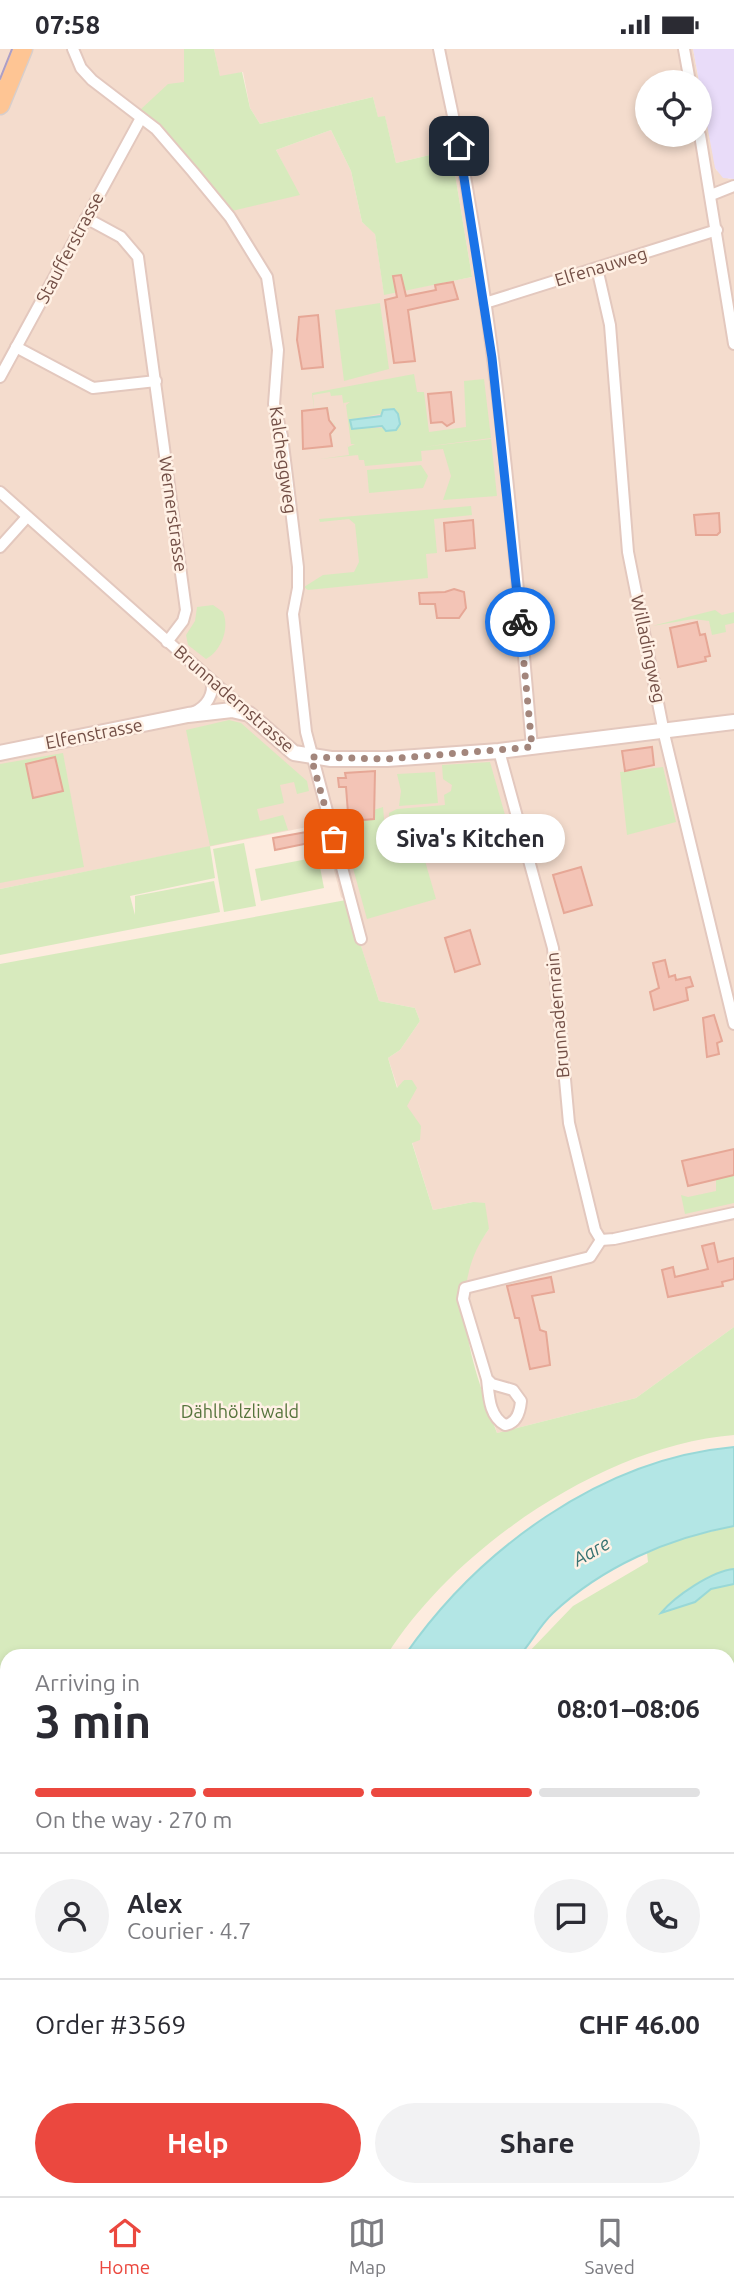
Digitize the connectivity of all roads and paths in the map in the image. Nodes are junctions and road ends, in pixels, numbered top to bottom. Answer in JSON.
{"nodes":[{"id":1,"x":23,"y":49,"type":"edge"},
{"id":2,"x":74,"y":49,"type":"edge"},
{"id":3,"x":439,"y":49,"type":"edge"},
{"id":4,"x":684,"y":49,"type":"edge"},
{"id":5,"x":688,"y":70,"type":"edge"},
{"id":6,"x":0,"y":105,"type":"edge"},
{"id":7,"x":141,"y":118,"type":"junction"},
{"id":8,"x":701,"y":147,"type":"edge"},
{"id":9,"x":734,"y":186,"type":"edge"},
{"id":10,"x":711,"y":195,"type":"junction"},
{"id":11,"x":86,"y":218,"type":"junction"},
{"id":12,"x":717,"y":230,"type":"junction"},
{"id":13,"x":597,"y":268,"type":"junction"},
{"id":14,"x":485,"y":303,"type":"junction"},
{"id":15,"x":734,"y":344,"type":"edge"},
{"id":16,"x":16,"y":347,"type":"junction"},
{"id":17,"x":0,"y":377,"type":"edge"},
{"id":18,"x":156,"y":381,"type":"junction"},
{"id":19,"x":0,"y":492,"type":"edge"},
{"id":20,"x":27,"y":517,"type":"junction"},
{"id":21,"x":0,"y":547,"type":"edge"},
{"id":22,"x":167,"y":642,"type":"junction"},
{"id":23,"x":211,"y":681,"type":"junction"},
{"id":24,"x":249,"y":714,"type":"junction"},
{"id":25,"x":188,"y":715,"type":"junction"},
{"id":26,"x":734,"y":722,"type":"edge"},
{"id":27,"x":664,"y":730,"type":"junction"},
{"id":28,"x":532,"y":747,"type":"junction"},
{"id":29,"x":499,"y":751,"type":"junction"},
{"id":30,"x":0,"y":753,"type":"edge"},
{"id":31,"x":311,"y":757,"type":"junction"},
{"id":32,"x":361,"y":939,"type":"dead end"},
{"id":33,"x":734,"y":1024,"type":"edge"},
{"id":34,"x":734,"y":1213,"type":"edge"},
{"id":35,"x":601,"y":1240,"type":"junction"},
{"id":36,"x":487,"y":1379,"type":"dead end"}],
"edges":[{"from":1,"to":6,"type":"main road"},
{"from":2,"to":7,"type":"street","name":"Kalcheggweg"},
{"from":3,"to":14,"type":"street"},
{"from":4,"to":5,"type":"street"},
{"from":7,"to":11,"type":"street","name":"Staufferstrasse"},
{"from":7,"to":31,"type":"street","name":"Kalcheggweg"},
{"from":8,"to":10,"type":"street"},
{"from":9,"to":10,"type":"street"},
{"from":10,"to":12,"type":"street"},
{"from":11,"to":16,"type":"street","name":"Staufferstrasse"},
{"from":11,"to":18,"type":"street","name":"Wernerstrasse"},
{"from":12,"to":13,"type":"street","name":"Elfenauweg"},
{"from":12,"to":15,"type":"street"},
{"from":13,"to":14,"type":"street","name":"Elfenauweg"},
{"from":13,"to":27,"type":"street","name":"Willadingweg"},
{"from":14,"to":28,"type":"street"},
{"from":16,"to":17,"type":"street","name":"Staufferstrasse"},
{"from":16,"to":18,"type":"street"},
{"from":18,"to":22,"type":"street","name":"Wernerstrasse"},
{"from":19,"to":20,"type":"street","name":"Brunnadernstrasse"},
{"from":20,"to":21,"type":"street"},
{"from":20,"to":22,"type":"street","name":"Brunnadernstrasse"},
{"from":22,"to":23,"type":"street","name":"Brunnadernstrasse"},
{"from":23,"to":24,"type":"street","name":"Brunnadernstrasse"},
{"from":23,"to":25,"type":"street"},
{"from":24,"to":25,"type":"street","name":"Elfenstrasse"},
{"from":24,"to":31,"type":"street","name":"Brunnadernstrasse"},
{"from":25,"to":30,"type":"street","name":"Elfenstrasse"},
{"from":26,"to":27,"type":"street","name":"Brunnadernstrasse"},
{"from":27,"to":28,"type":"street","name":"Brunnadernstrasse"},
{"from":27,"to":33,"type":"street","name":"Willadingweg"},
{"from":28,"to":29,"type":"street","name":"Brunnadernstrasse"},
{"from":29,"to":31,"type":"street","name":"Brunnadernstrasse"},
{"from":29,"to":35,"type":"street","name":"Brunnadernrain"},
{"from":31,"to":32,"type":"street","name":"Kalcheggweg"},
{"from":34,"to":35,"type":"street"},
{"from":35,"to":36,"type":"street"}]}
